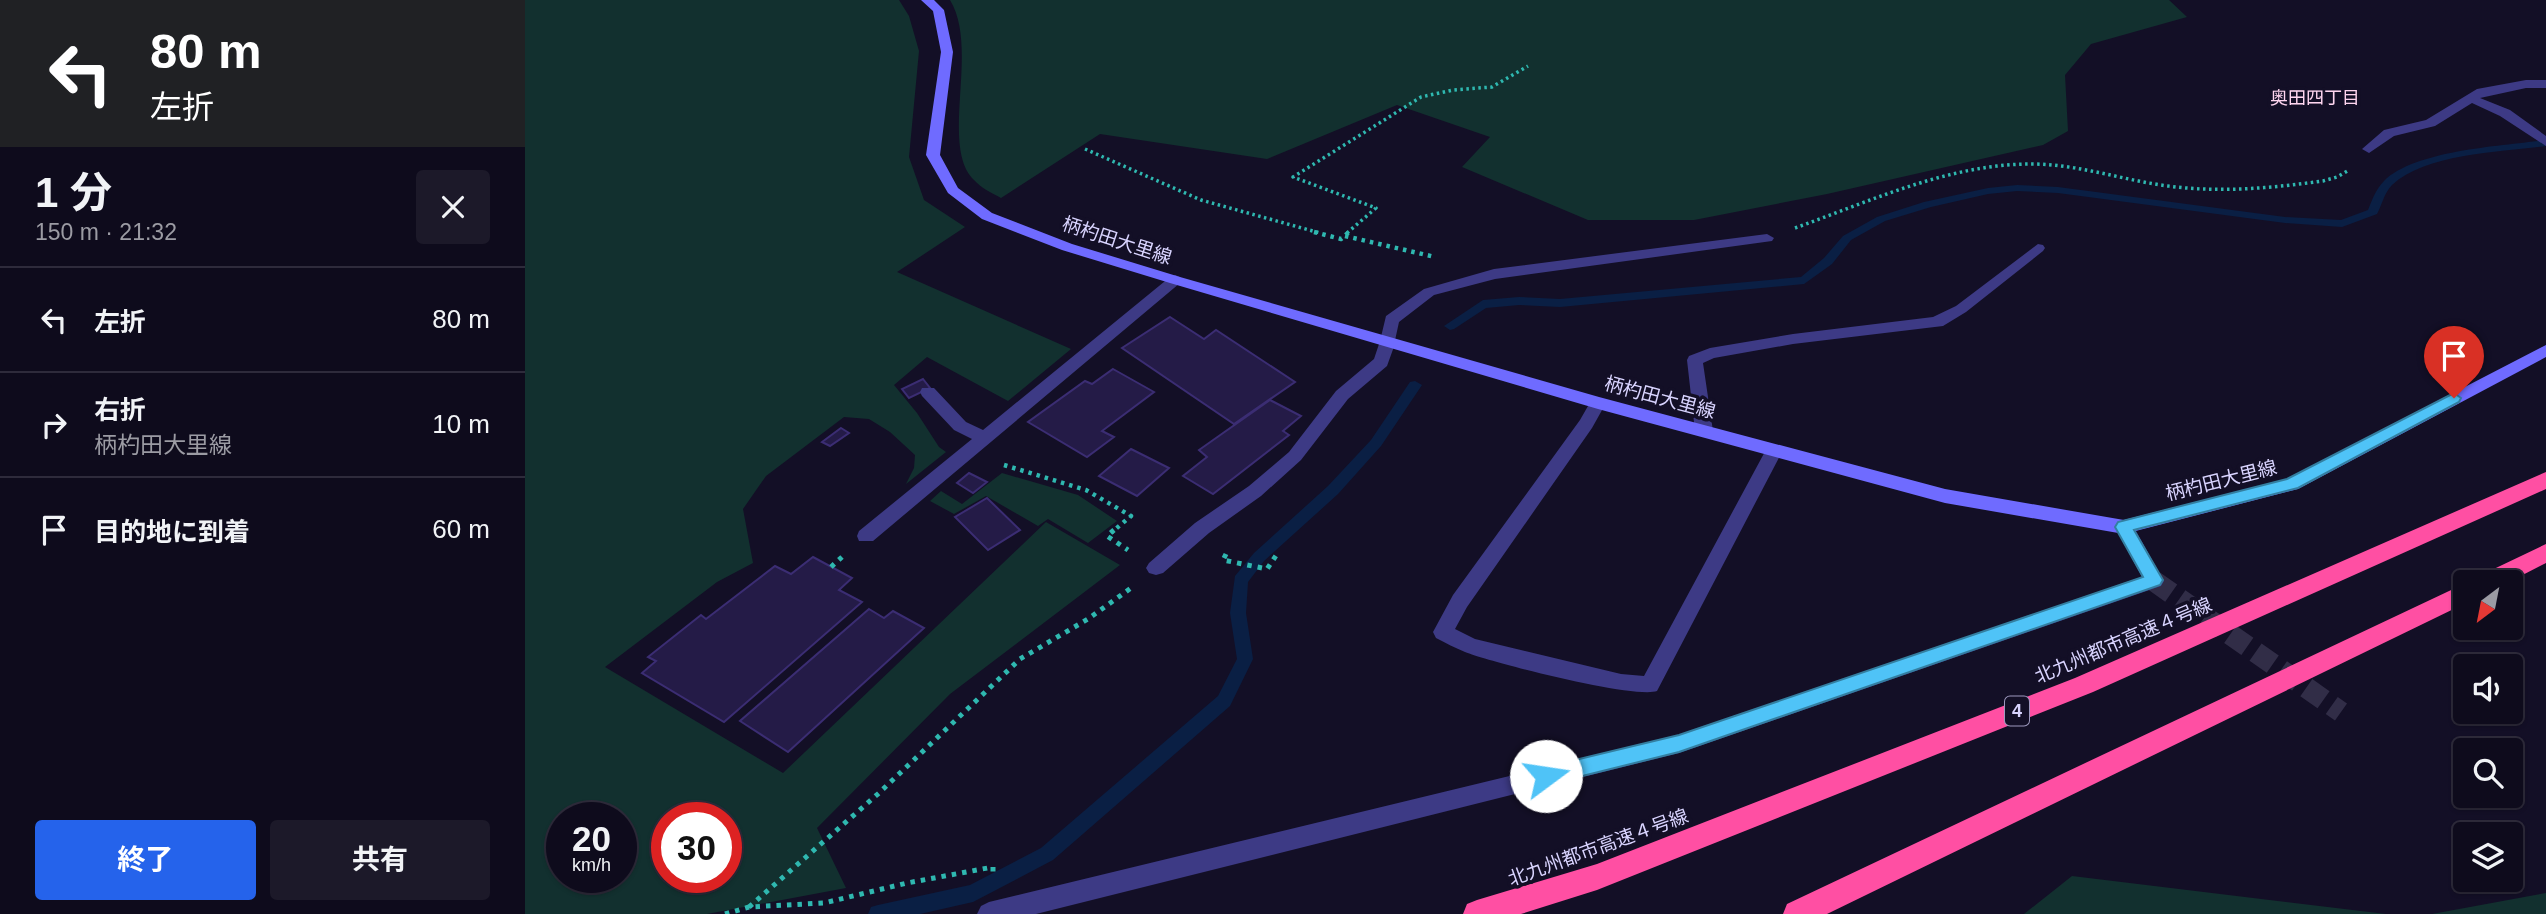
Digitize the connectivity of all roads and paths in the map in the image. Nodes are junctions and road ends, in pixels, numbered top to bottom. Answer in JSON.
{"nodes":[{"id":1,"x":927,"y":0,"type":"edge"},
{"id":2,"x":1528,"y":66,"type":"dead end"},
{"id":3,"x":2546,"y":84,"type":"edge"},
{"id":4,"x":2473,"y":99,"type":"junction"},
{"id":5,"x":2546,"y":142,"type":"edge"},
{"id":6,"x":1085,"y":149,"type":"dead end"},
{"id":7,"x":2369,"y":149,"type":"joint"},
{"id":8,"x":1344,"y":236,"type":"junction"},
{"id":9,"x":1767,"y":238,"type":"joint"},
{"id":10,"x":2038,"y":248,"type":"dead end"},
{"id":11,"x":1494,"y":274,"type":"junction"},
{"id":12,"x":1175,"y":280,"type":"junction"},
{"id":13,"x":1388,"y":341,"type":"junction"},
{"id":14,"x":2546,"y":349,"type":"edge"},
{"id":15,"x":928,"y":392,"type":"dead end"},
{"id":16,"x":1598,"y":402,"type":"junction"},
{"id":17,"x":1704,"y":431,"type":"junction"},
{"id":18,"x":984,"y":438,"type":"junction"},
{"id":19,"x":1774,"y":450,"type":"junction"},
{"id":20,"x":967,"y":451,"type":"junction"},
{"id":21,"x":2546,"y":480,"type":"edge"},
{"id":22,"x":1227,"y":511,"type":"junction"},
{"id":23,"x":2124,"y":527,"type":"junction"},
{"id":24,"x":866,"y":536,"type":"dead end"},
{"id":25,"x":2546,"y":553,"type":"edge"},
{"id":26,"x":1277,"y":554,"type":"dead end"},
{"id":27,"x":1156,"y":568,"type":"junction"},
{"id":28,"x":2511,"y":570,"type":"edge"},
{"id":29,"x":2453,"y":598,"type":"edge"},
{"id":30,"x":993,"y":867,"type":"dead end"},
{"id":31,"x":749,"y":907,"type":"junction"},
{"id":32,"x":725,"y":914,"type":"edge"},
{"id":33,"x":989,"y":914,"type":"edge"},
{"id":34,"x":1477,"y":914,"type":"edge"},
{"id":35,"x":1797,"y":914,"type":"edge"}],
"edges":[{"from":1,"to":12,"type":"main road","name":"柄杓田大里線"},
{"from":2,"to":8,"type":"path"},
{"from":3,"to":4,"type":"street"},
{"from":4,"to":5,"type":"street"},
{"from":4,"to":7,"type":"street"},
{"from":6,"to":8,"type":"path"},
{"from":7,"to":9,"type":"path"},
{"from":8,"to":11,"type":"path"},
{"from":9,"to":11,"type":"street"},
{"from":10,"to":17,"type":"street"},
{"from":11,"to":13,"type":"street"},
{"from":12,"to":13,"type":"main road","name":"柄杓田大里線"},
{"from":12,"to":18,"type":"street"},
{"from":13,"to":16,"type":"main road","name":"柄杓田大里線"},
{"from":13,"to":22,"type":"street"},
{"from":14,"to":23,"type":"main road","name":"柄杓田大里線"},
{"from":15,"to":18,"type":"street"},
{"from":16,"to":17,"type":"main road","name":"柄杓田大里線"},
{"from":16,"to":19,"type":"street"},
{"from":17,"to":19,"type":"main road","name":"柄杓田大里線"},
{"from":18,"to":20,"type":"street"},
{"from":19,"to":23,"type":"main road","name":"柄杓田大里線"},
{"from":20,"to":24,"type":"street"},
{"from":20,"to":27,"type":"path"},
{"from":21,"to":34,"type":"highway","name":"北九州都市高速４号線","number":"4"},
{"from":22,"to":26,"type":"path"},
{"from":22,"to":27,"type":"street"},
{"from":23,"to":33,"type":"street"},
{"from":25,"to":28,"type":"highway"},
{"from":27,"to":31,"type":"path"},
{"from":29,"to":35,"type":"highway"},
{"from":30,"to":31,"type":"path"},
{"from":31,"to":32,"type":"path"}]}
